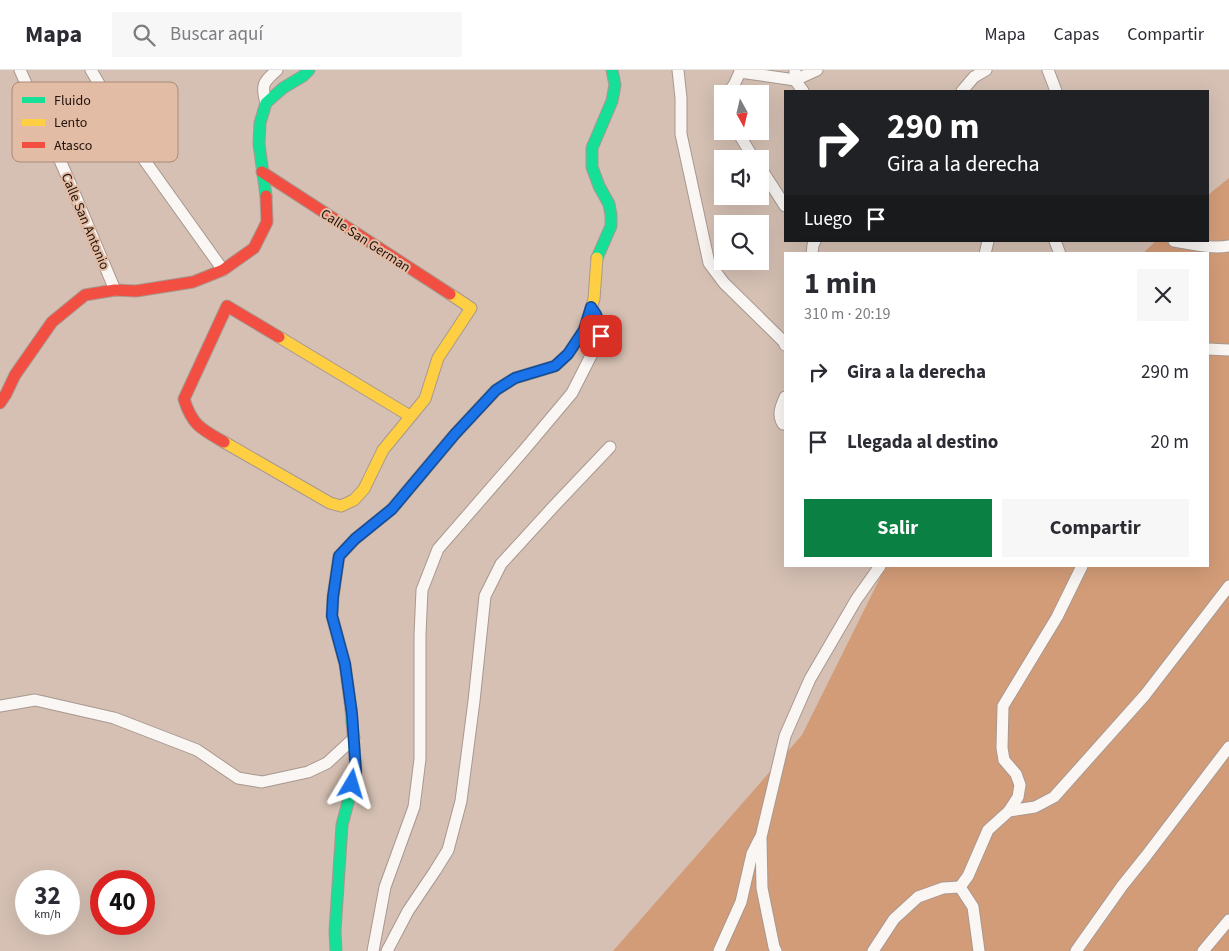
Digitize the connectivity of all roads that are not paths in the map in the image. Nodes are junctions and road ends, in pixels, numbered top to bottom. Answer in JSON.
{"nodes":[{"id":1,"x":20,"y":70,"type":"edge"},
{"id":2,"x":91,"y":70,"type":"edge"},
{"id":3,"x":277,"y":70,"type":"edge"},
{"id":4,"x":309,"y":70,"type":"edge"},
{"id":5,"x":612,"y":70,"type":"edge"},
{"id":6,"x":678,"y":70,"type":"edge"},
{"id":7,"x":817,"y":70,"type":"edge"},
{"id":8,"x":986,"y":70,"type":"edge"},
{"id":9,"x":1048,"y":70,"type":"edge"},
{"id":10,"x":740,"y":71,"type":"edge"},
{"id":11,"x":795,"y":75,"type":"edge"},
{"id":12,"x":25,"y":82,"type":"edge"},
{"id":13,"x":98,"y":82,"type":"edge"},
{"id":14,"x":734,"y":85,"type":"edge"},
{"id":15,"x":802,"y":90,"type":"edge"},
{"id":16,"x":963,"y":90,"type":"edge"},
{"id":17,"x":1056,"y":90,"type":"edge"},
{"id":18,"x":266,"y":103,"type":"junction"},
{"id":19,"x":61,"y":162,"type":"edge"},
{"id":20,"x":146,"y":162,"type":"edge"},
{"id":21,"x":262,"y":172,"type":"junction"},
{"id":22,"x":769,"y":181,"type":"edge"},
{"id":23,"x":784,"y":204,"type":"edge"},
{"id":24,"x":1179,"y":242,"type":"edge"},
{"id":25,"x":1229,"y":246,"type":"edge"},
{"id":26,"x":223,"y":270,"type":"junction"},
{"id":27,"x":115,"y":290,"type":"junction"},
{"id":28,"x":591,"y":307,"type":"junction"},
{"id":29,"x":784,"y":342,"type":"edge"},
{"id":30,"x":1209,"y":349,"type":"edge"},
{"id":31,"x":1229,"y":350,"type":"edge"},
{"id":32,"x":784,"y":399,"type":"edge"},
{"id":33,"x":0,"y":404,"type":"edge"},
{"id":34,"x":410,"y":416,"type":"junction"},
{"id":35,"x":784,"y":424,"type":"edge"},
{"id":36,"x":610,"y":447,"type":"dead end"},
{"id":37,"x":879,"y":567,"type":"edge"},
{"id":38,"x":1082,"y":567,"type":"edge"},
{"id":39,"x":1229,"y":586,"type":"edge"},
{"id":40,"x":0,"y":706,"type":"edge"},
{"id":41,"x":354,"y":738,"type":"junction"},
{"id":42,"x":1229,"y":747,"type":"edge"},
{"id":43,"x":1009,"y":812,"type":"junction"},
{"id":44,"x":761,"y":836,"type":"junction"},
{"id":45,"x":960,"y":887,"type":"junction"},
{"id":46,"x":1229,"y":920,"type":"edge"},
{"id":47,"x":336,"y":951,"type":"edge"},
{"id":48,"x":373,"y":951,"type":"edge"},
{"id":49,"x":387,"y":951,"type":"edge"},
{"id":50,"x":719,"y":951,"type":"edge"},
{"id":51,"x":776,"y":951,"type":"edge"},
{"id":52,"x":873,"y":951,"type":"edge"},
{"id":53,"x":979,"y":951,"type":"edge"},
{"id":54,"x":1076,"y":951,"type":"edge"},
{"id":55,"x":1203,"y":951,"type":"edge"}],
"edges":[{"from":1,"to":12,"type":"street","name":"Calle San Antonio"},
{"from":2,"to":13,"type":"street"},
{"from":3,"to":18,"type":"street"},
{"from":4,"to":18,"type":"street"},
{"from":5,"to":28,"type":"street"},
{"from":6,"to":29,"type":"street"},
{"from":7,"to":11,"type":"street"},
{"from":8,"to":16,"type":"street"},
{"from":9,"to":17,"type":"street"},
{"from":10,"to":11,"type":"street"},
{"from":10,"to":14,"type":"street"},
{"from":11,"to":15,"type":"street"},
{"from":18,"to":21,"type":"street"},
{"from":19,"to":27,"type":"street","name":"Calle San Antonio"},
{"from":20,"to":26,"type":"street"},
{"from":21,"to":26,"type":"street"},
{"from":21,"to":34,"type":"street","name":"Calle San German"},
{"from":22,"to":23,"type":"street"},
{"from":24,"to":25,"type":"street"},
{"from":26,"to":27,"type":"street"},
{"from":27,"to":33,"type":"street"},
{"from":28,"to":41,"type":"street"},
{"from":28,"to":48,"type":"street"},
{"from":30,"to":31,"type":"street"},
{"from":32,"to":35,"type":"street"},
{"from":34,"to":34,"type":"street"},
{"from":36,"to":49,"type":"street"},
{"from":37,"to":44,"type":"street"},
{"from":38,"to":43,"type":"street"},
{"from":39,"to":43,"type":"street"},
{"from":40,"to":41,"type":"street"},
{"from":41,"to":47,"type":"street"},
{"from":42,"to":54,"type":"street"},
{"from":43,"to":45,"type":"street"},
{"from":44,"to":50,"type":"street"},
{"from":44,"to":51,"type":"street"},
{"from":45,"to":52,"type":"street"},
{"from":45,"to":53,"type":"street"},
{"from":46,"to":55,"type":"street"}]}
